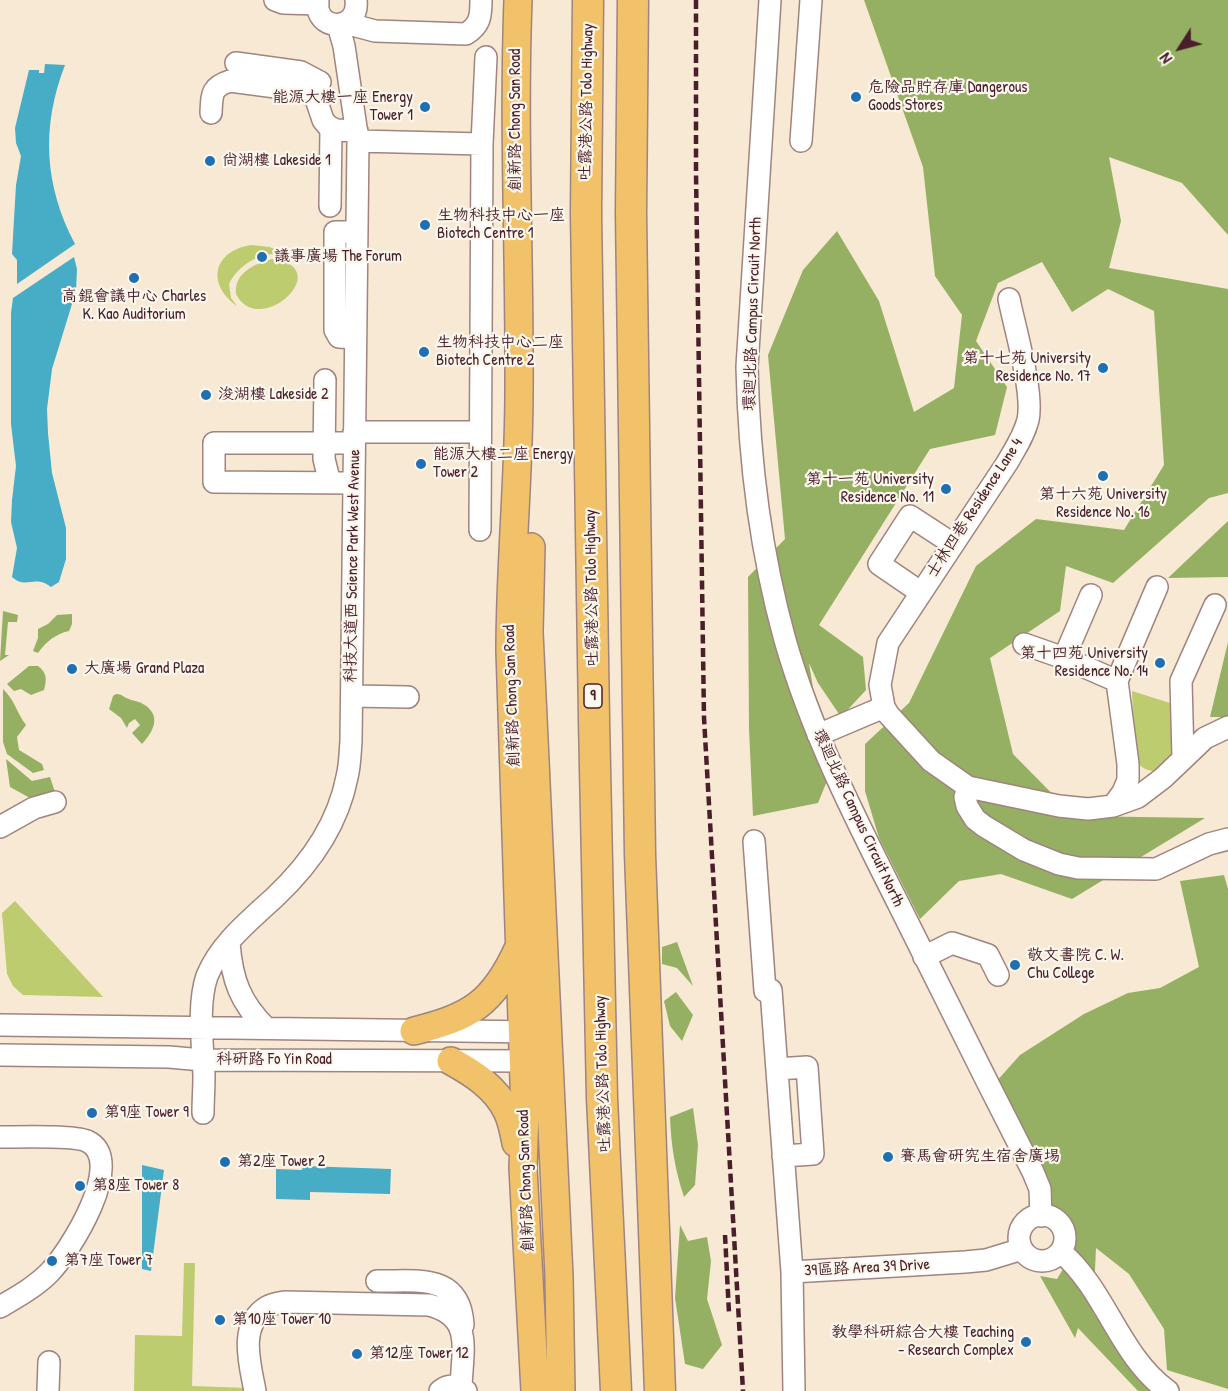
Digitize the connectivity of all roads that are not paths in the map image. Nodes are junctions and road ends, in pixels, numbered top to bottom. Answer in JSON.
{"nodes":[{"id":1,"x":275,"y":0,"type":"edge"},
{"id":2,"x":356,"y":0,"type":"edge"},
{"id":3,"x":482,"y":0,"type":"edge"},
{"id":4,"x":518,"y":0,"type":"edge"},
{"id":5,"x":532,"y":0,"type":"edge"},
{"id":6,"x":588,"y":0,"type":"edge"},
{"id":7,"x":633,"y":0,"type":"edge"},
{"id":8,"x":770,"y":0,"type":"edge"},
{"id":9,"x":811,"y":0,"type":"edge"},
{"id":10,"x":307,"y":2,"type":"edge"},
{"id":11,"x":342,"y":24,"type":"junction"},
{"id":12,"x":486,"y":57,"type":"dead end"},
{"id":13,"x":236,"y":63,"type":"dead end"},
{"id":14,"x":350,"y":81,"type":"junction"},
{"id":15,"x":313,"y":87,"type":"junction"},
{"id":16,"x":211,"y":113,"type":"dead end"},
{"id":17,"x":331,"y":128,"type":"junction"},
{"id":18,"x":357,"y":136,"type":"junction"},
{"id":19,"x":801,"y":141,"type":"dead end"},
{"id":20,"x":482,"y":144,"type":"junction"},
{"id":21,"x":330,"y":206,"type":"dead end"},
{"id":22,"x":1009,"y":299,"type":"dead end"},
{"id":23,"x":325,"y":380,"type":"dead end"},
{"id":24,"x":480,"y":432,"type":"junction"},
{"id":25,"x":354,"y":437,"type":"junction"},
{"id":26,"x":324,"y":442,"type":"junction"},
{"id":27,"x":330,"y":483,"type":"junction"},
{"id":28,"x":354,"y":483,"type":"junction"},
{"id":29,"x":480,"y":530,"type":"dead end"},
{"id":30,"x":953,"y":544,"type":"junction"},
{"id":31,"x":1157,"y":587,"type":"dead end"},
{"id":32,"x":920,"y":592,"type":"junction"},
{"id":33,"x":1091,"y":595,"type":"dead end"},
{"id":34,"x":1215,"y":605,"type":"dead end"},
{"id":35,"x":1024,"y":644,"type":"dead end"},
{"id":36,"x":1064,"y":658,"type":"junction"},
{"id":37,"x":1117,"y":681,"type":"junction"},
{"id":38,"x":352,"y":696,"type":"junction"},
{"id":39,"x":408,"y":697,"type":"dead end"},
{"id":40,"x":884,"y":707,"type":"junction"},
{"id":41,"x":1228,"y":727,"type":"edge"},
{"id":42,"x":818,"y":735,"type":"junction"},
{"id":43,"x":1183,"y":757,"type":"junction"},
{"id":44,"x":1128,"y":764,"type":"junction"},
{"id":45,"x":1163,"y":777,"type":"junction"},
{"id":46,"x":968,"y":787,"type":"junction"},
{"id":47,"x":55,"y":802,"type":"dead end"},
{"id":48,"x":1113,"y":806,"type":"junction"},
{"id":49,"x":0,"y":827,"type":"edge"},
{"id":50,"x":1228,"y":839,"type":"edge"},
{"id":51,"x":754,"y":841,"type":"dead end"},
{"id":52,"x":229,"y":943,"type":"junction"},
{"id":53,"x":519,"y":946,"type":"junction"},
{"id":54,"x":924,"y":957,"type":"junction"},
{"id":55,"x":998,"y":975,"type":"dead end"},
{"id":56,"x":0,"y":1025,"type":"edge"},
{"id":57,"x":202,"y":1028,"type":"junction"},
{"id":58,"x":267,"y":1028,"type":"junction"},
{"id":59,"x":414,"y":1031,"type":"junction"},
{"id":60,"x":534,"y":1032,"type":"junction"},
{"id":61,"x":0,"y":1055,"type":"edge"},
{"id":62,"x":202,"y":1060,"type":"junction"},
{"id":63,"x":451,"y":1061,"type":"junction"},
{"id":64,"x":535,"y":1061,"type":"junction"},
{"id":65,"x":777,"y":1069,"type":"junction"},
{"id":66,"x":203,"y":1113,"type":"dead end"},
{"id":67,"x":0,"y":1137,"type":"edge"},
{"id":68,"x":783,"y":1156,"type":"junction"},
{"id":69,"x":523,"y":1168,"type":"junction"},
{"id":70,"x":1041,"y":1215,"type":"junction"},
{"id":71,"x":527,"y":1230,"type":"junction"},
{"id":72,"x":557,"y":1232,"type":"junction"},
{"id":73,"x":1022,"y":1249,"type":"junction"},
{"id":74,"x":1061,"y":1252,"type":"junction"},
{"id":75,"x":792,"y":1272,"type":"junction"},
{"id":76,"x":378,"y":1281,"type":"dead end"},
{"id":77,"x":0,"y":1307,"type":"edge"},
{"id":78,"x":463,"y":1335,"type":"junction"},
{"id":79,"x":49,"y":1362,"type":"dead end"},
{"id":80,"x":557,"y":1386,"type":"edge"},
{"id":81,"x":456,"y":1390,"type":"edge"},
{"id":82,"x":48,"y":1391,"type":"edge"},
{"id":83,"x":255,"y":1391,"type":"edge"},
{"id":84,"x":535,"y":1391,"type":"edge"},
{"id":85,"x":616,"y":1391,"type":"edge"},
{"id":86,"x":660,"y":1391,"type":"edge"},
{"id":87,"x":794,"y":1391,"type":"edge"},
{"id":88,"x":1168,"y":1391,"type":"edge"}],
"edges":[{"from":1,"to":10,"type":"street"},
{"from":2,"to":11,"type":"street"},
{"from":3,"to":11,"type":"street"},
{"from":4,"to":53,"type":"main road","name":"創新路 Chong San Road"},
{"from":5,"to":60,"type":"main road","name":"創新路 Chong San Road"},
{"from":6,"to":85,"type":"highway","name":"吐露港公路 Tolo Highway","number":"9"},
{"from":7,"to":86,"type":"highway"},
{"from":8,"to":42,"type":"street","name":"環迴北路 Campus Circuit North"},
{"from":9,"to":19,"type":"street"},
{"from":10,"to":11,"type":"street"},
{"from":11,"to":14,"type":"street","name":"科技大道西 Science Park West Avenue"},
{"from":12,"to":20,"type":"street"},
{"from":13,"to":15,"type":"street"},
{"from":14,"to":15,"type":"street"},
{"from":14,"to":18,"type":"street","name":"科技大道西 Science Park West Avenue"},
{"from":15,"to":16,"type":"street"},
{"from":15,"to":17,"type":"street"},
{"from":17,"to":18,"type":"street"},
{"from":17,"to":21,"type":"street"},
{"from":18,"to":20,"type":"street"},
{"from":18,"to":25,"type":"street","name":"科技大道西 Science Park West Avenue"},
{"from":20,"to":24,"type":"street"},
{"from":22,"to":30,"type":"street","name":"士林四巷 Residence Lane 4"},
{"from":23,"to":26,"type":"street"},
{"from":24,"to":25,"type":"street"},
{"from":24,"to":29,"type":"street"},
{"from":25,"to":26,"type":"street"},
{"from":25,"to":28,"type":"street","name":"科技大道西 Science Park West Avenue"},
{"from":26,"to":27,"type":"street"},
{"from":26,"to":27,"type":"street"},
{"from":27,"to":28,"type":"street"},
{"from":28,"to":38,"type":"street","name":"科技大道西 Science Park West Avenue"},
{"from":30,"to":32,"type":"street","name":"士林四巷 Residence Lane 4"},
{"from":30,"to":32,"type":"street"},
{"from":31,"to":37,"type":"street"},
{"from":32,"to":40,"type":"street","name":"士林四巷 Residence Lane 4"},
{"from":33,"to":36,"type":"street"},
{"from":34,"to":43,"type":"street"},
{"from":35,"to":36,"type":"street"},
{"from":36,"to":37,"type":"street"},
{"from":37,"to":44,"type":"street"},
{"from":38,"to":39,"type":"street"},
{"from":38,"to":52,"type":"street","name":"科技大道西 Science Park West Avenue"},
{"from":40,"to":42,"type":"street"},
{"from":40,"to":46,"type":"street"},
{"from":41,"to":43,"type":"street"},
{"from":42,"to":54,"type":"street","name":"環迴北路 Campus Circuit North"},
{"from":43,"to":45,"type":"street"},
{"from":44,"to":45,"type":"street"},
{"from":44,"to":48,"type":"street"},
{"from":45,"to":48,"type":"street"},
{"from":46,"to":48,"type":"street"},
{"from":46,"to":50,"type":"street"},
{"from":47,"to":49,"type":"street"},
{"from":51,"to":65,"type":"street"},
{"from":52,"to":57,"type":"street","name":"科技大道西 Science Park West Avenue"},
{"from":52,"to":58,"type":"street"},
{"from":53,"to":59,"type":"main road"},
{"from":53,"to":60,"type":"main road","name":"創新路 Chong San Road"},
{"from":54,"to":55,"type":"street"},
{"from":54,"to":70,"type":"street","name":"環迴北路 Campus Circuit North"},
{"from":56,"to":57,"type":"street","name":"科研路 Fo Yin Road"},
{"from":57,"to":58,"type":"street","name":"科研路 Fo Yin Road"},
{"from":57,"to":62,"type":"street","name":"科技大道西 Science Park West Avenue"},
{"from":58,"to":59,"type":"street","name":"科研路 Fo Yin Road"},
{"from":59,"to":60,"type":"street","name":"科研路 Fo Yin Road"},
{"from":60,"to":64,"type":"main road","name":"創新路 Chong San Road"},
{"from":61,"to":62,"type":"street","name":"科研路 Fo Yin Road"},
{"from":62,"to":63,"type":"street","name":"科研路 Fo Yin Road"},
{"from":62,"to":66,"type":"street","name":"科技大道西 Science Park West Avenue"},
{"from":63,"to":64,"type":"street","name":"科研路 Fo Yin Road"},
{"from":63,"to":69,"type":"main road"},
{"from":64,"to":69,"type":"main road","name":"創新路 Chong San Road"},
{"from":64,"to":72,"type":"main road","name":"創新路 Chong San Road"},
{"from":65,"to":68,"type":"street"},
{"from":65,"to":68,"type":"street"},
{"from":67,"to":77,"type":"street"},
{"from":68,"to":75,"type":"street"},
{"from":69,"to":71,"type":"main road","name":"創新路 Chong San Road"},
{"from":70,"to":73,"type":"street"},
{"from":70,"to":74,"type":"street"},
{"from":71,"to":72,"type":"street"},
{"from":71,"to":84,"type":"main road","name":"創新路 Chong San Road"},
{"from":72,"to":80,"type":"main road","name":"創新路 Chong San Road"},
{"from":73,"to":74,"type":"street"},
{"from":73,"to":75,"type":"street","name":"39區路 Area 39 Drive"},
{"from":74,"to":88,"type":"street"},
{"from":75,"to":87,"type":"street","name":"39區路 Area 39 Drive"},
{"from":76,"to":78,"type":"street"},
{"from":78,"to":81,"type":"street"},
{"from":78,"to":83,"type":"street"},
{"from":79,"to":82,"type":"street"}]}
